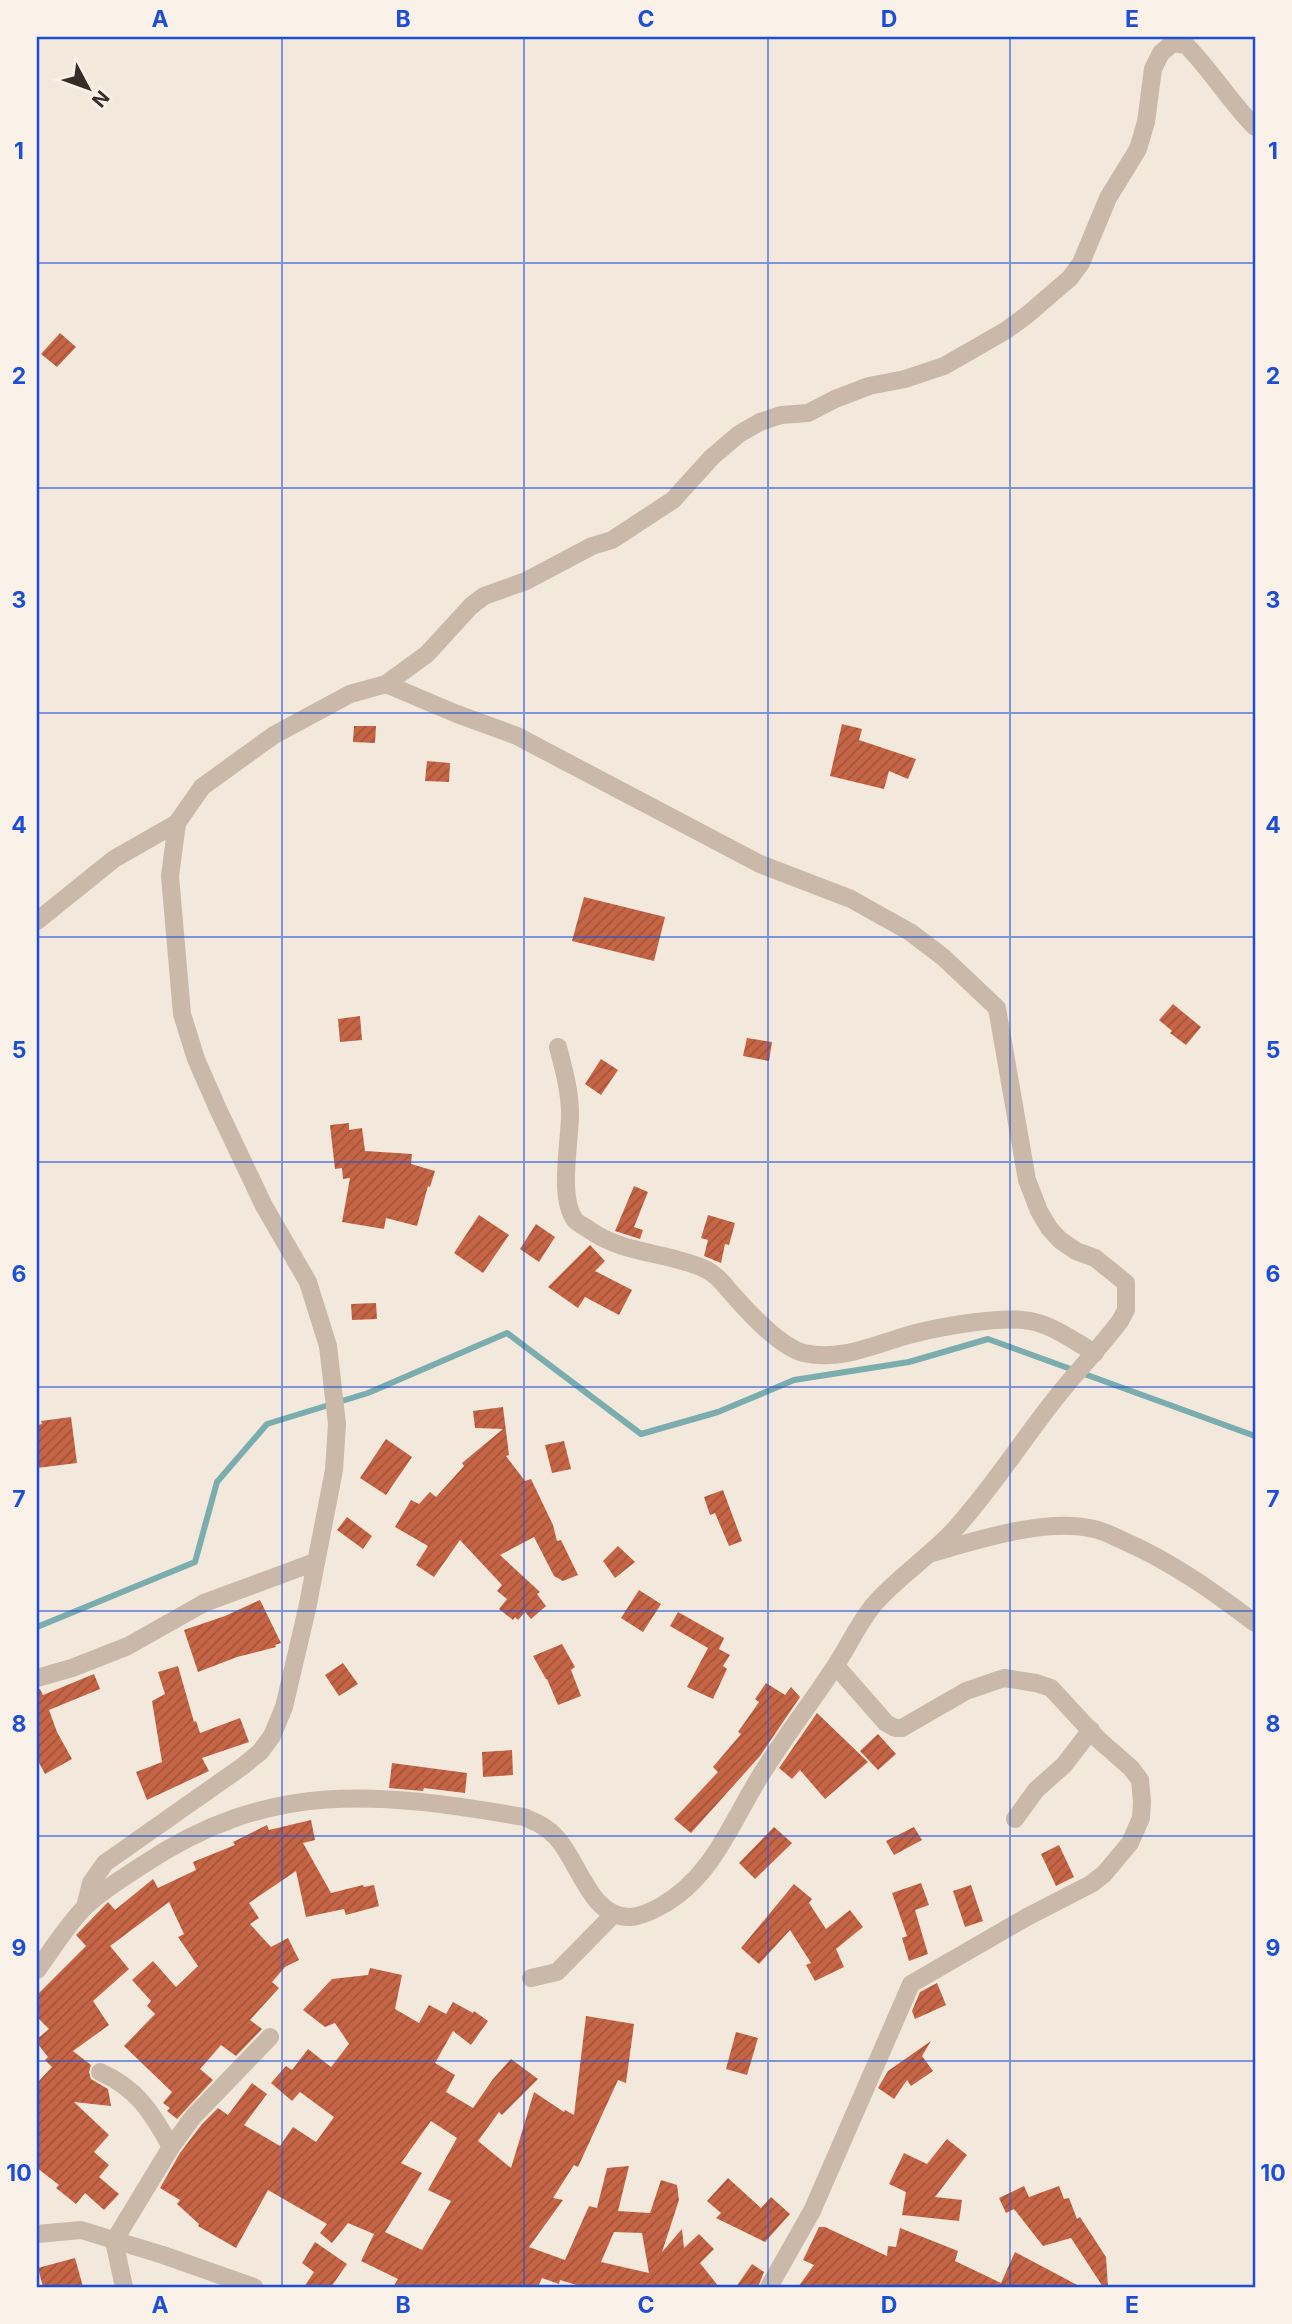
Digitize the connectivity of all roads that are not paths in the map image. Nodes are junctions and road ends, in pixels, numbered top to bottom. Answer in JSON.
{"nodes":[{"id":1,"x":1255,"y":127,"type":"edge"},
{"id":2,"x":386,"y":684,"type":"junction"},
{"id":3,"x":177,"y":823,"type":"junction"},
{"id":4,"x":37,"y":921,"type":"edge"},
{"id":5,"x":558,"y":1047,"type":"dead end"},
{"id":6,"x":1092,"y":1356,"type":"junction"},
{"id":7,"x":932,"y":1553,"type":"junction"},
{"id":8,"x":315,"y":1562,"type":"junction"},
{"id":9,"x":1255,"y":1623,"type":"edge"},
{"id":10,"x":836,"y":1666,"type":"junction"},
{"id":11,"x":37,"y":1678,"type":"edge"},
{"id":12,"x":1091,"y":1730,"type":"junction"},
{"id":13,"x":1015,"y":1819,"type":"dead end"},
{"id":14,"x":85,"y":1907,"type":"junction"},
{"id":15,"x":614,"y":1914,"type":"junction"},
{"id":16,"x":37,"y":1970,"type":"edge"},
{"id":17,"x":531,"y":1978,"type":"dead end"},
{"id":18,"x":270,"y":2037,"type":"dead end"},
{"id":19,"x":100,"y":2072,"type":"dead end"},
{"id":20,"x":171,"y":2147,"type":"junction"},
{"id":21,"x":37,"y":2234,"type":"edge"},
{"id":22,"x":114,"y":2241,"type":"junction"},
{"id":23,"x":226,"y":2283,"type":"edge"},
{"id":24,"x":124,"y":2287,"type":"edge"},
{"id":25,"x":254,"y":2287,"type":"edge"},
{"id":26,"x":769,"y":2287,"type":"edge"}],
"edges":[{"from":1,"to":2,"type":"street"},
{"from":2,"to":3,"type":"street"},
{"from":2,"to":6,"type":"street"},
{"from":3,"to":4,"type":"street"},
{"from":3,"to":8,"type":"street"},
{"from":5,"to":6,"type":"street"},
{"from":6,"to":7,"type":"street"},
{"from":7,"to":9,"type":"street"},
{"from":7,"to":10,"type":"street"},
{"from":8,"to":11,"type":"street"},
{"from":8,"to":14,"type":"street"},
{"from":10,"to":12,"type":"street"},
{"from":10,"to":15,"type":"street"},
{"from":12,"to":13,"type":"street"},
{"from":12,"to":26,"type":"street"},
{"from":14,"to":15,"type":"street"},
{"from":14,"to":16,"type":"street"},
{"from":15,"to":17,"type":"street"},
{"from":18,"to":20,"type":"street"},
{"from":19,"to":20,"type":"street"},
{"from":20,"to":22,"type":"street"},
{"from":21,"to":22,"type":"street"},
{"from":22,"to":23,"type":"street"},
{"from":22,"to":24,"type":"street"},
{"from":23,"to":25,"type":"street"}]}
